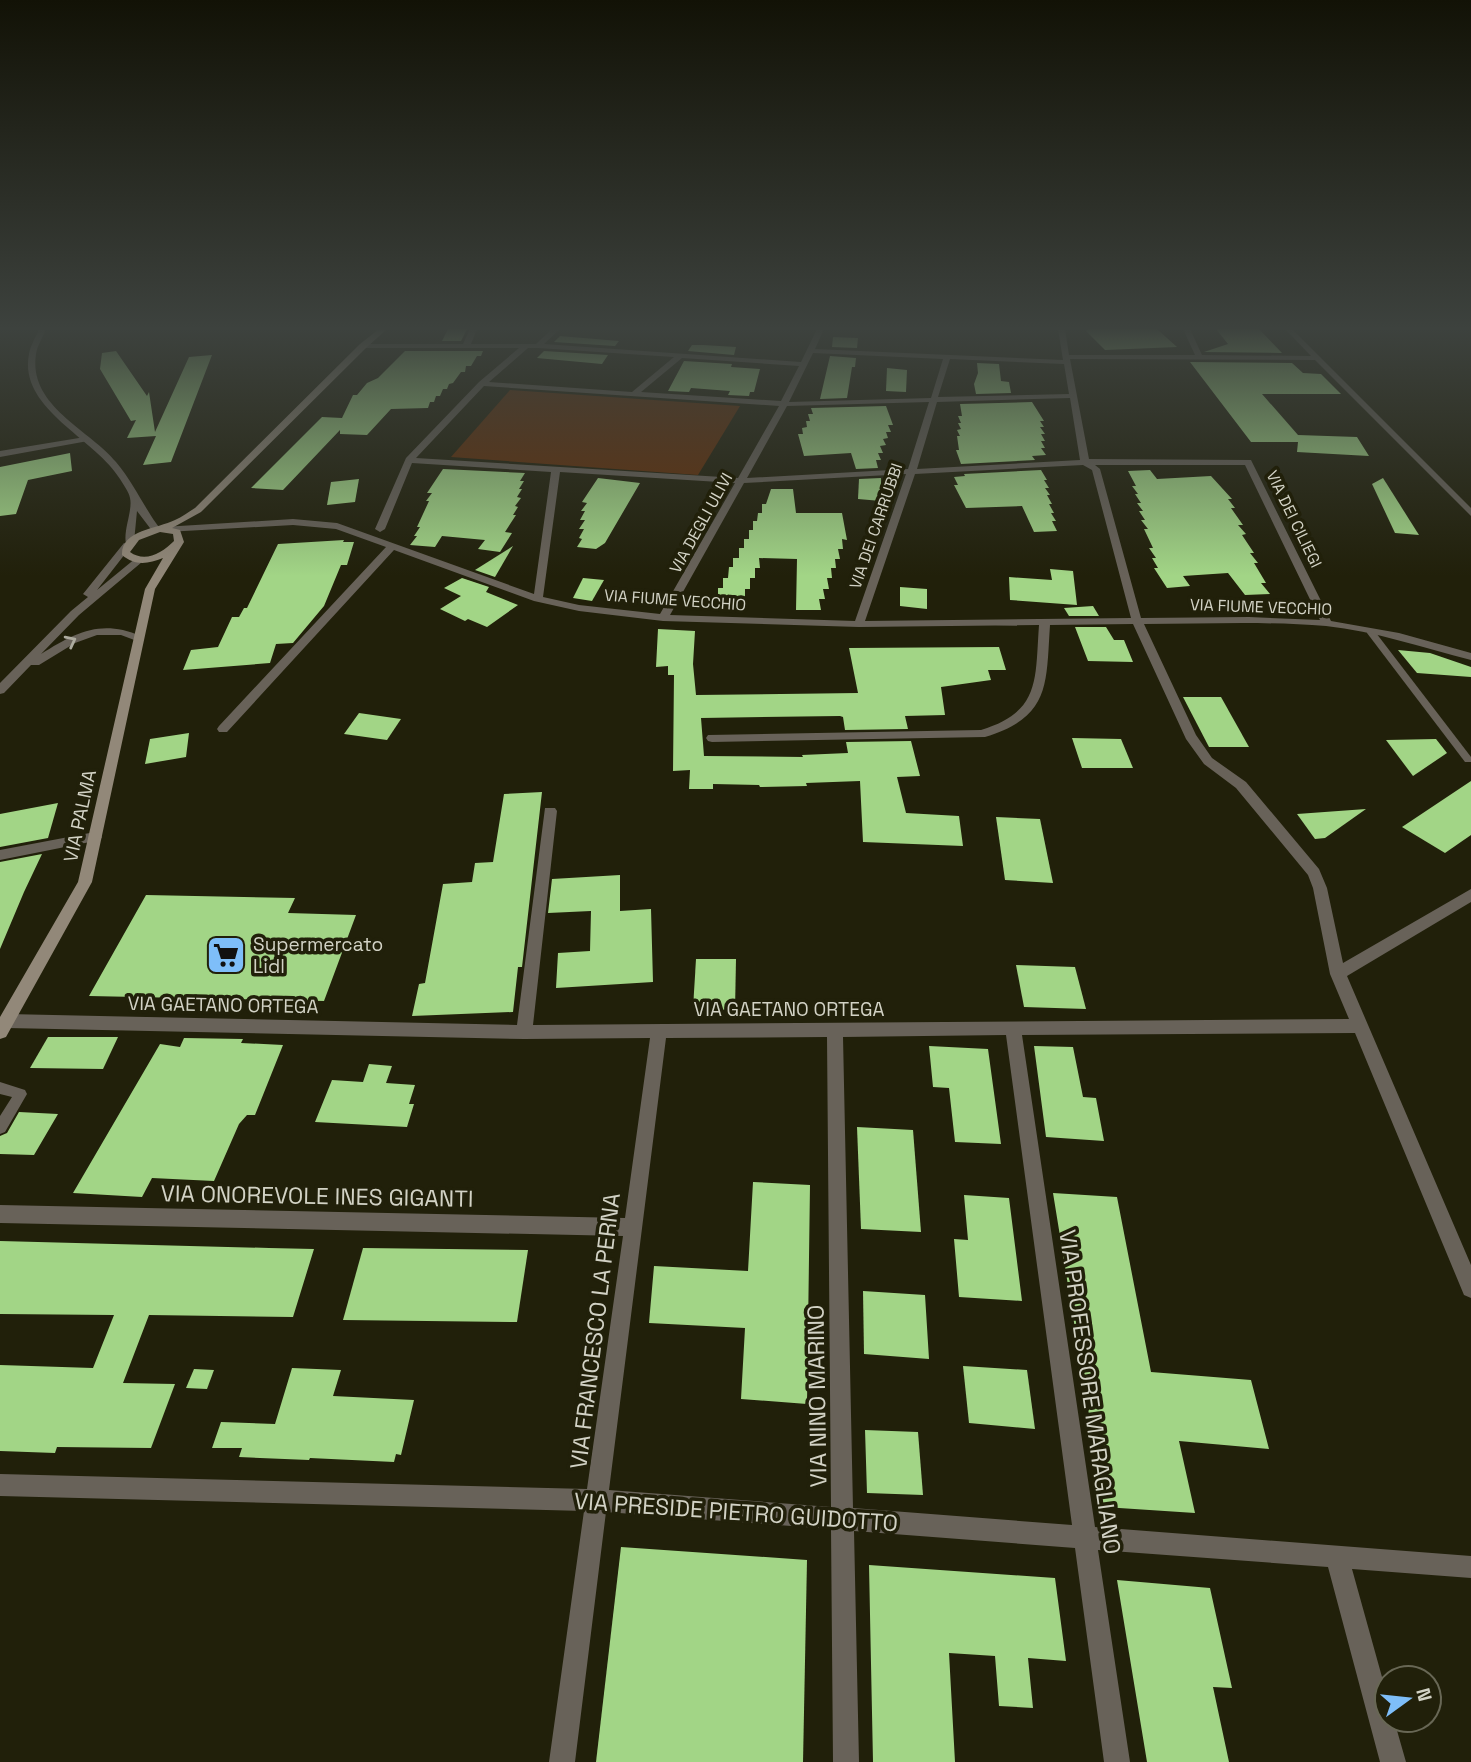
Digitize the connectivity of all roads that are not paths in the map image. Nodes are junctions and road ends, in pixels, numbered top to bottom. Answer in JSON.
{"nodes":[{"id":1,"x":53,"y":411,"type":"edge"},
{"id":2,"x":297,"y":411,"type":"edge"},
{"id":3,"x":456,"y":411,"type":"edge"},
{"id":4,"x":780,"y":411,"type":"edge"},
{"id":5,"x":931,"y":411,"type":"edge"},
{"id":6,"x":1076,"y":411,"type":"edge"},
{"id":7,"x":1369,"y":411,"type":"edge"},
{"id":8,"x":85,"y":439,"type":"junction"},
{"id":9,"x":0,"y":453,"type":"edge"},
{"id":10,"x":409,"y":460,"type":"junction"},
{"id":11,"x":1085,"y":462,"type":"junction"},
{"id":12,"x":556,"y":469,"type":"junction"},
{"id":13,"x":912,"y":471,"type":"junction"},
{"id":14,"x":740,"y":481,"type":"junction"},
{"id":15,"x":134,"y":502,"type":"junction"},
{"id":16,"x":198,"y":510,"type":"junction"},
{"id":17,"x":1471,"y":513,"type":"edge"},
{"id":18,"x":232,"y":524,"type":"junction"},
{"id":19,"x":190,"y":527,"type":"junction"},
{"id":20,"x":380,"y":529,"type":"dead end"},
{"id":21,"x":160,"y":530,"type":"junction"},
{"id":22,"x":128,"y":544,"type":"junction"},
{"id":23,"x":177,"y":544,"type":"junction"},
{"id":24,"x":392,"y":547,"type":"junction"},
{"id":25,"x":144,"y":571,"type":"junction"},
{"id":26,"x":538,"y":599,"type":"junction"},
{"id":27,"x":75,"y":612,"type":"junction"},
{"id":28,"x":663,"y":618,"type":"junction"},
{"id":29,"x":1137,"y":621,"type":"junction"},
{"id":30,"x":1045,"y":623,"type":"junction"},
{"id":31,"x":1327,"y":623,"type":"junction"},
{"id":32,"x":859,"y":624,"type":"junction"},
{"id":33,"x":1370,"y":631,"type":"junction"},
{"id":34,"x":137,"y":638,"type":"junction"},
{"id":35,"x":1471,"y":657,"type":"edge"},
{"id":36,"x":13,"y":677,"type":"junction"},
{"id":37,"x":0,"y":690,"type":"edge"},
{"id":38,"x":223,"y":729,"type":"dead end"},
{"id":39,"x":712,"y":738,"type":"dead end"},
{"id":40,"x":1468,"y":760,"type":"dead end"},
{"id":41,"x":550,"y":811,"type":"dead end"},
{"id":42,"x":95,"y":837,"type":"junction"},
{"id":43,"x":0,"y":855,"type":"edge"},
{"id":44,"x":1471,"y":895,"type":"edge"},
{"id":45,"x":1338,"y":974,"type":"junction"},
{"id":46,"x":1360,"y":1026,"type":"junction"},
{"id":47,"x":4,"y":1027,"type":"edge"},
{"id":48,"x":1013,"y":1028,"type":"junction"},
{"id":49,"x":835,"y":1029,"type":"junction"},
{"id":50,"x":659,"y":1031,"type":"junction"},
{"id":51,"x":524,"y":1032,"type":"junction"},
{"id":52,"x":0,"y":1088,"type":"edge"},
{"id":53,"x":0,"y":1128,"type":"edge"},
{"id":54,"x":0,"y":1214,"type":"edge"},
{"id":55,"x":634,"y":1227,"type":"junction"},
{"id":56,"x":1471,"y":1288,"type":"edge"},
{"id":57,"x":0,"y":1485,"type":"edge"},
{"id":58,"x":598,"y":1500,"type":"junction"},
{"id":59,"x":844,"y":1519,"type":"junction"},
{"id":60,"x":1086,"y":1538,"type":"junction"},
{"id":61,"x":1337,"y":1557,"type":"junction"},
{"id":62,"x":1471,"y":1567,"type":"edge"},
{"id":63,"x":562,"y":1762,"type":"edge"},
{"id":64,"x":846,"y":1762,"type":"edge"},
{"id":65,"x":1117,"y":1762,"type":"edge"},
{"id":66,"x":1393,"y":1762,"type":"edge"}],
"edges":[{"from":1,"to":8,"type":"street"},
{"from":2,"to":16,"type":"main road"},
{"from":3,"to":10,"type":"street"},
{"from":4,"to":14,"type":"street","name":"VIA DEGLI ULIVI"},
{"from":5,"to":13,"type":"street","name":"VIA DEI CARRUBBI"},
{"from":6,"to":11,"type":"street"},
{"from":7,"to":17,"type":"street"},
{"from":8,"to":9,"type":"street"},
{"from":8,"to":15,"type":"street"},
{"from":10,"to":12,"type":"street"},
{"from":10,"to":20,"type":"street"},
{"from":11,"to":13,"type":"street"},
{"from":11,"to":29,"type":"street"},
{"from":11,"to":31,"type":"street","name":"VIA DEI CILIEGI"},
{"from":12,"to":14,"type":"street"},
{"from":12,"to":26,"type":"street"},
{"from":13,"to":14,"type":"street"},
{"from":13,"to":32,"type":"street","name":"VIA DEI CARRUBBI"},
{"from":14,"to":28,"type":"street","name":"VIA DEGLI ULIVI"},
{"from":15,"to":21,"type":"street"},
{"from":15,"to":22,"type":"street"},
{"from":16,"to":18,"type":"street"},
{"from":16,"to":19,"type":"main road","name":"VIA PALMA"},
{"from":16,"to":21,"type":"main road"},
{"from":18,"to":19,"type":"street"},
{"from":18,"to":23,"type":"street"},
{"from":18,"to":24,"type":"street","name":"VIA FIUME VECCHIO"},
{"from":19,"to":21,"type":"street"},
{"from":19,"to":23,"type":"main road","name":"VIA PALMA"},
{"from":21,"to":22,"type":"main road"},
{"from":21,"to":23,"type":"main road"},
{"from":22,"to":25,"type":"main road"},
{"from":22,"to":27,"type":"street"},
{"from":23,"to":25,"type":"main road","name":"VIA PALMA"},
{"from":23,"to":25,"type":"main road"},
{"from":24,"to":26,"type":"street","name":"VIA FIUME VECCHIO"},
{"from":24,"to":38,"type":"street"},
{"from":25,"to":27,"type":"street"},
{"from":25,"to":34,"type":"main road","name":"VIA PALMA"},
{"from":26,"to":28,"type":"street","name":"VIA FIUME VECCHIO"},
{"from":27,"to":36,"type":"street"},
{"from":28,"to":32,"type":"street","name":"VIA FIUME VECCHIO"},
{"from":29,"to":30,"type":"street","name":"VIA FIUME VECCHIO"},
{"from":29,"to":31,"type":"street","name":"VIA FIUME VECCHIO"},
{"from":29,"to":45,"type":"street"},
{"from":30,"to":32,"type":"street","name":"VIA FIUME VECCHIO"},
{"from":30,"to":39,"type":"street"},
{"from":31,"to":33,"type":"street","name":"VIA FIUME VECCHIO"},
{"from":33,"to":35,"type":"street","name":"VIA FIUME VECCHIO"},
{"from":33,"to":40,"type":"lane"},
{"from":36,"to":34,"type":"street","one_way":true},
{"from":34,"to":42,"type":"main road","name":"VIA PALMA"},
{"from":36,"to":37,"type":"street"},
{"from":41,"to":51,"type":"street"},
{"from":42,"to":43,"type":"street"},
{"from":42,"to":47,"type":"main road","name":"VIA PALMA"},
{"from":44,"to":45,"type":"street"},
{"from":45,"to":46,"type":"street"},
{"from":46,"to":48,"type":"street","name":"VIA GAETANO ORTEGA"},
{"from":46,"to":56,"type":"street"},
{"from":47,"to":51,"type":"street","name":"VIA GAETANO ORTEGA"},
{"from":48,"to":49,"type":"street","name":"VIA GAETANO ORTEGA"},
{"from":48,"to":60,"type":"street","name":"VIA PROFESSORE MARAGLIANO"},
{"from":49,"to":50,"type":"street","name":"VIA GAETANO ORTEGA"},
{"from":49,"to":59,"type":"street","name":"VIA NINO MARINO"},
{"from":50,"to":51,"type":"street","name":"VIA GAETANO ORTEGA"},
{"from":50,"to":55,"type":"street","name":"VIA FRANCESCO LA PERNA"},
{"from":52,"to":53,"type":"lane"},
{"from":54,"to":55,"type":"street","name":"VIA ONOREVOLE INES GIGANTI"},
{"from":55,"to":58,"type":"street","name":"VIA FRANCESCO LA PERNA"},
{"from":57,"to":58,"type":"street","name":"VIA PRESIDE PIETRO GUIDOTTO"},
{"from":58,"to":59,"type":"street","name":"VIA PRESIDE PIETRO GUIDOTTO"},
{"from":58,"to":63,"type":"street","name":"VIA FRANCESCO LA PERNA"},
{"from":59,"to":60,"type":"street","name":"VIA PRESIDE PIETRO GUIDOTTO"},
{"from":59,"to":64,"type":"street","name":"VIA NINO MARINO"},
{"from":60,"to":61,"type":"street","name":"VIA PRESIDE PIETRO GUIDOTTO"},
{"from":60,"to":65,"type":"street","name":"VIA PROFESSORE MARAGLIANO"},
{"from":61,"to":62,"type":"street","name":"VIA PRESIDE PIETRO GUIDOTTO"},
{"from":61,"to":66,"type":"street"}]}
